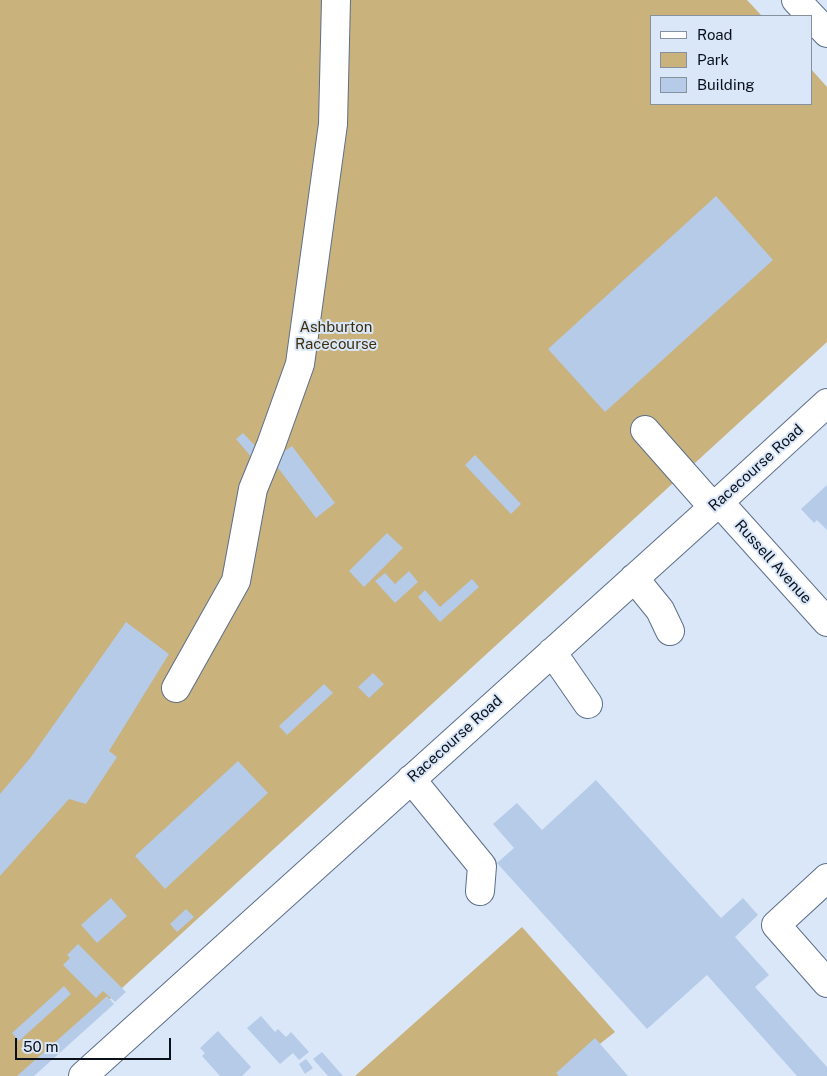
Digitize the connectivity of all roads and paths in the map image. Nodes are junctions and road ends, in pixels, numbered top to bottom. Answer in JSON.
{"nodes":[{"id":1,"x":336,"y":0,"type":"edge"},
{"id":2,"x":796,"y":0,"type":"edge"},
{"id":3,"x":810,"y":15,"type":"edge"},
{"id":4,"x":812,"y":18,"type":"edge"},
{"id":5,"x":827,"y":34,"type":"edge"},
{"id":6,"x":827,"y":403,"type":"edge"},
{"id":7,"x":646,"y":430,"type":"dead end"},
{"id":8,"x":716,"y":505,"type":"junction"},
{"id":9,"x":634,"y":578,"type":"junction"},
{"id":10,"x":827,"y":622,"type":"edge"},
{"id":11,"x":670,"y":631,"type":"dead end"},
{"id":12,"x":552,"y":652,"type":"junction"},
{"id":13,"x":176,"y":688,"type":"dead end"},
{"id":14,"x":588,"y":704,"type":"dead end"},
{"id":15,"x":411,"y":779,"type":"junction"},
{"id":16,"x":827,"y":878,"type":"edge"},
{"id":17,"x":480,"y":891,"type":"dead end"},
{"id":18,"x":827,"y":983,"type":"edge"},
{"id":19,"x":83,"y":1076,"type":"edge"}],
"edges":[{"from":1,"to":13,"type":"main road"},
{"from":2,"to":3,"type":"main road"},
{"from":4,"to":5,"type":"main road"},
{"from":6,"to":8,"type":"main road","name":"Racecourse Road"},
{"from":7,"to":8,"type":"main road","name":"Russell Avenue"},
{"from":8,"to":9,"type":"main road","name":"Racecourse Road"},
{"from":8,"to":10,"type":"main road","name":"Russell Avenue"},
{"from":9,"to":11,"type":"main road"},
{"from":9,"to":12,"type":"main road","name":"Racecourse Road"},
{"from":12,"to":14,"type":"main road"},
{"from":12,"to":15,"type":"main road","name":"Racecourse Road"},
{"from":15,"to":17,"type":"main road"},
{"from":15,"to":19,"type":"main road","name":"Racecourse Road"},
{"from":16,"to":18,"type":"main road"}]}
